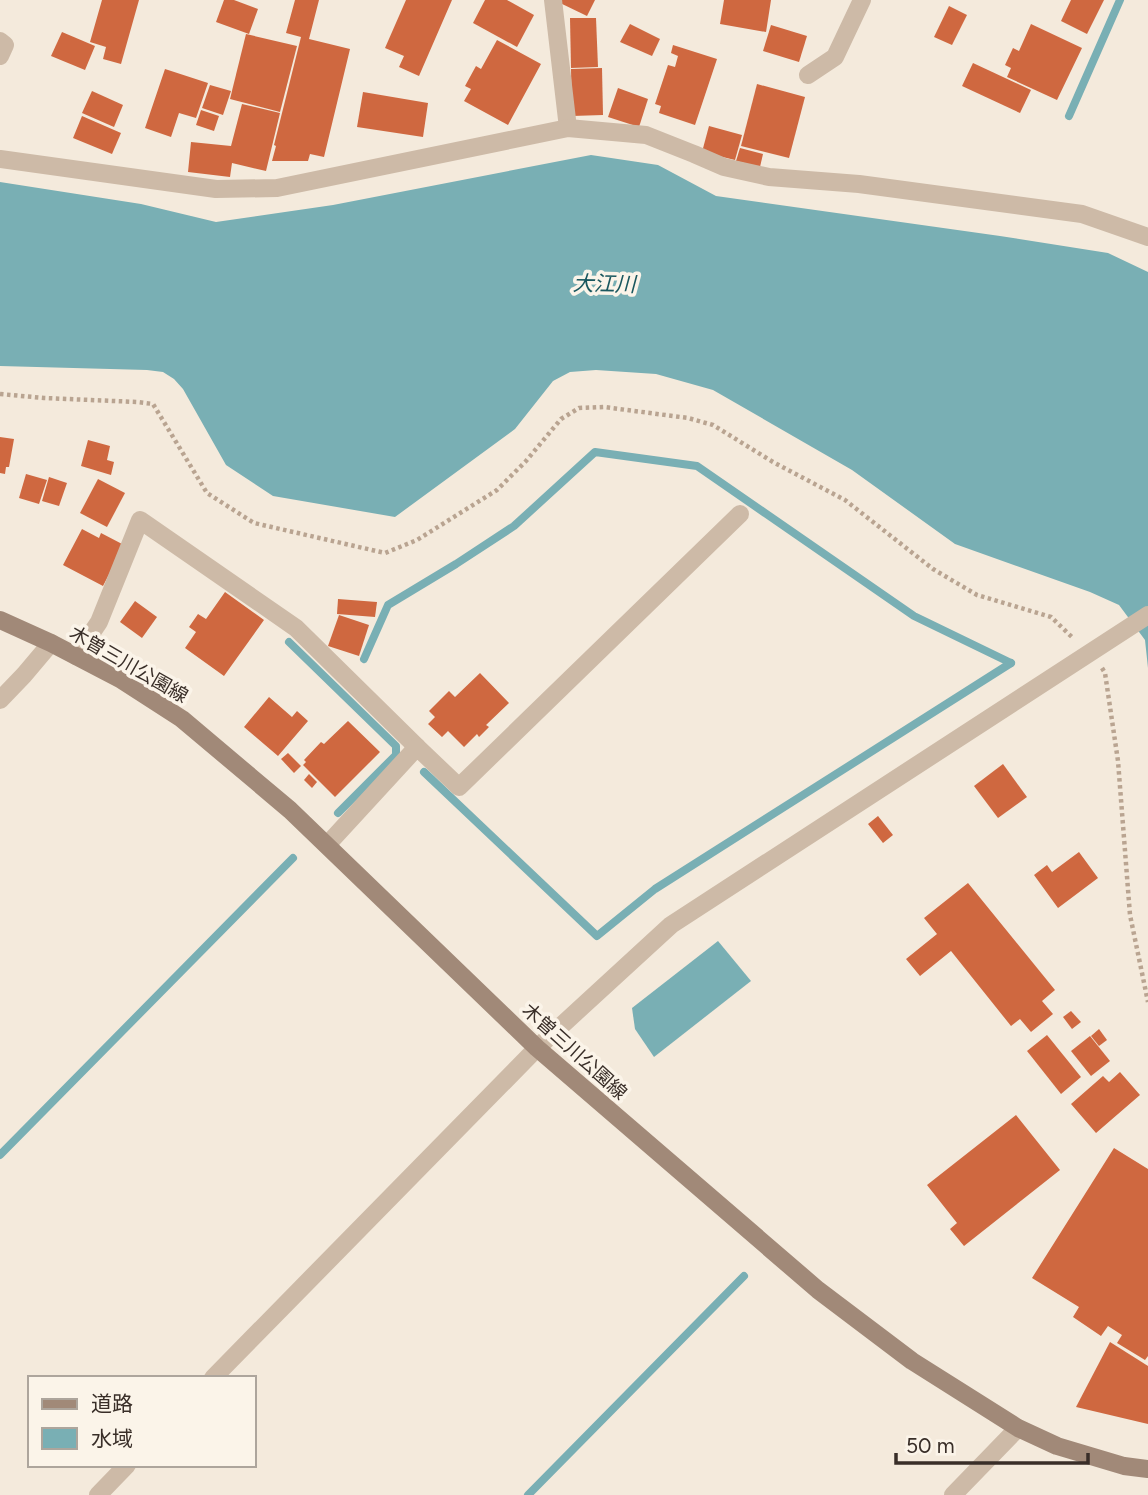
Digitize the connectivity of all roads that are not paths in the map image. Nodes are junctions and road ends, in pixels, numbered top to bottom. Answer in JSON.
{"nodes":[{"id":1,"x":553,"y":0,"type":"edge"},
{"id":2,"x":862,"y":0,"type":"edge"},
{"id":3,"x":0,"y":41,"type":"edge"},
{"id":4,"x":0,"y":57,"type":"edge"},
{"id":5,"x":808,"y":75,"type":"dead end"},
{"id":6,"x":568,"y":128,"type":"junction"},
{"id":7,"x":0,"y":159,"type":"edge"},
{"id":8,"x":1148,"y":237,"type":"edge"},
{"id":9,"x":740,"y":514,"type":"dead end"},
{"id":10,"x":1148,"y":615,"type":"edge"},
{"id":11,"x":0,"y":620,"type":"edge"},
{"id":12,"x":51,"y":643,"type":"junction"},
{"id":13,"x":76,"y":656,"type":"junction"},
{"id":14,"x":0,"y":700,"type":"edge"},
{"id":15,"x":418,"y":747,"type":"junction"},
{"id":16,"x":327,"y":845,"type":"junction"},
{"id":17,"x":537,"y":1048,"type":"junction"},
{"id":18,"x":215,"y":1376,"type":"edge"},
{"id":19,"x":1018,"y":1428,"type":"junction"},
{"id":20,"x":125,"y":1467,"type":"edge"},
{"id":21,"x":1148,"y":1469,"type":"edge"},
{"id":22,"x":98,"y":1495,"type":"edge"},
{"id":23,"x":953,"y":1495,"type":"edge"}],
"edges":[{"from":1,"to":6,"type":"street"},
{"from":2,"to":5,"type":"street"},
{"from":3,"to":4,"type":"street"},
{"from":6,"to":7,"type":"street"},
{"from":6,"to":8,"type":"street"},
{"from":9,"to":15,"type":"street"},
{"from":10,"to":17,"type":"street"},
{"from":11,"to":12,"type":"main road","name":"木曽三川公園線"},
{"from":12,"to":13,"type":"main road","name":"木曽三川公園線"},
{"from":12,"to":14,"type":"street"},
{"from":13,"to":15,"type":"street"},
{"from":13,"to":16,"type":"main road","name":"木曽三川公園線"},
{"from":15,"to":16,"type":"street"},
{"from":16,"to":17,"type":"main road","name":"木曽三川公園線"},
{"from":17,"to":18,"type":"street"},
{"from":17,"to":19,"type":"main road","name":"木曽三川公園線"},
{"from":19,"to":21,"type":"main road","name":"木曽三川公園線"},
{"from":19,"to":23,"type":"street"},
{"from":20,"to":22,"type":"street"}]}
